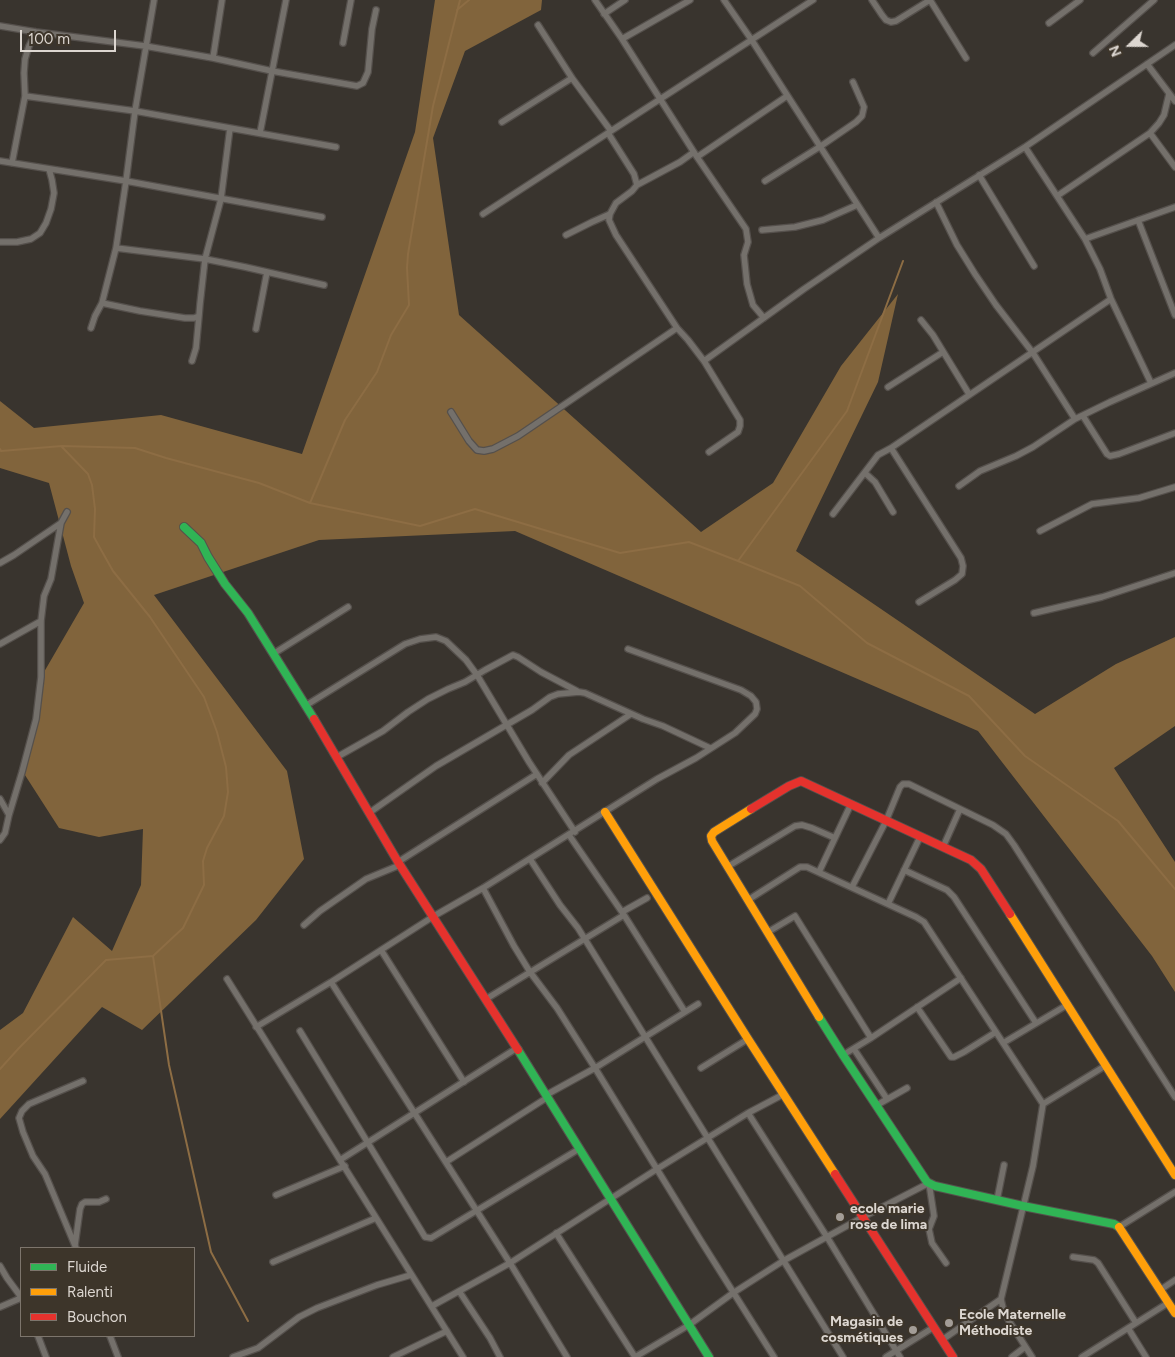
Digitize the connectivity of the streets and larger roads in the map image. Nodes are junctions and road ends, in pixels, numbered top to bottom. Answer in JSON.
{"nodes":[{"id":1,"x":154,"y":0,"type":"edge"},
{"id":2,"x":222,"y":0,"type":"edge"},
{"id":3,"x":286,"y":0,"type":"edge"},
{"id":4,"x":351,"y":0,"type":"edge"},
{"id":5,"x":595,"y":0,"type":"edge"},
{"id":6,"x":625,"y":0,"type":"edge"},
{"id":7,"x":690,"y":0,"type":"edge"},
{"id":8,"x":724,"y":0,"type":"edge"},
{"id":9,"x":800,"y":0,"type":"edge"},
{"id":10,"x":813,"y":0,"type":"edge"},
{"id":11,"x":872,"y":0,"type":"edge"},
{"id":12,"x":930,"y":0,"type":"edge"},
{"id":13,"x":1080,"y":0,"type":"edge"},
{"id":14,"x":1154,"y":0,"type":"edge"},
{"id":15,"x":804,"y":6,"type":"junction"},
{"id":16,"x":376,"y":10,"type":"dead end"},
{"id":17,"x":604,"y":14,"type":"junction"},
{"id":18,"x":1049,"y":24,"type":"dead end"},
{"id":19,"x":538,"y":25,"type":"dead end"},
{"id":20,"x":0,"y":26,"type":"edge"},
{"id":21,"x":36,"y":32,"type":"junction"},
{"id":22,"x":622,"y":39,"type":"junction"},
{"id":23,"x":751,"y":39,"type":"junction"},
{"id":24,"x":343,"y":43,"type":"dead end"},
{"id":25,"x":1175,"y":45,"type":"edge"},
{"id":26,"x":145,"y":46,"type":"junction"},
{"id":27,"x":1093,"y":53,"type":"dead end"},
{"id":28,"x":213,"y":58,"type":"junction"},
{"id":29,"x":966,"y":58,"type":"dead end"},
{"id":30,"x":1147,"y":64,"type":"junction"},
{"id":31,"x":272,"y":71,"type":"junction"},
{"id":32,"x":572,"y":78,"type":"junction"},
{"id":33,"x":853,"y":82,"type":"dead end"},
{"id":34,"x":1169,"y":94,"type":"junction"},
{"id":35,"x":25,"y":96,"type":"junction"},
{"id":36,"x":787,"y":96,"type":"junction"},
{"id":37,"x":660,"y":99,"type":"junction"},
{"id":38,"x":1175,"y":101,"type":"edge"},
{"id":39,"x":135,"y":111,"type":"junction"},
{"id":40,"x":502,"y":122,"type":"dead end"},
{"id":41,"x":230,"y":128,"type":"junction"},
{"id":42,"x":609,"y":132,"type":"junction"},
{"id":43,"x":260,"y":133,"type":"junction"},
{"id":44,"x":1150,"y":133,"type":"junction"},
{"id":45,"x":336,"y":146,"type":"dead end"},
{"id":46,"x":821,"y":146,"type":"junction"},
{"id":47,"x":1025,"y":146,"type":"junction"},
{"id":48,"x":696,"y":155,"type":"junction"},
{"id":49,"x":0,"y":162,"type":"edge"},
{"id":50,"x":12,"y":163,"type":"junction"},
{"id":51,"x":1175,"y":167,"type":"edge"},
{"id":52,"x":49,"y":169,"type":"junction"},
{"id":53,"x":979,"y":175,"type":"junction"},
{"id":54,"x":126,"y":181,"type":"junction"},
{"id":55,"x":765,"y":181,"type":"dead end"},
{"id":56,"x":637,"y":185,"type":"junction"},
{"id":57,"x":1057,"y":196,"type":"junction"},
{"id":58,"x":221,"y":199,"type":"junction"},
{"id":59,"x":936,"y":202,"type":"junction"},
{"id":60,"x":858,"y":206,"type":"junction"},
{"id":61,"x":1175,"y":207,"type":"edge"},
{"id":62,"x":483,"y":214,"type":"dead end"},
{"id":63,"x":610,"y":214,"type":"junction"},
{"id":64,"x":322,"y":217,"type":"dead end"},
{"id":65,"x":1138,"y":220,"type":"junction"},
{"id":66,"x":762,"y":230,"type":"dead end"},
{"id":67,"x":566,"y":235,"type":"dead end"},
{"id":68,"x":879,"y":238,"type":"junction"},
{"id":69,"x":1085,"y":239,"type":"junction"},
{"id":70,"x":0,"y":242,"type":"edge"},
{"id":71,"x":116,"y":248,"type":"junction"},
{"id":72,"x":205,"y":259,"type":"junction"},
{"id":73,"x":1034,"y":266,"type":"dead end"},
{"id":74,"x":267,"y":272,"type":"junction"},
{"id":75,"x":324,"y":285,"type":"dead end"},
{"id":76,"x":1112,"y":298,"type":"junction"},
{"id":77,"x":102,"y":303,"type":"junction"},
{"id":78,"x":1175,"y":315,"type":"edge"},
{"id":79,"x":200,"y":316,"type":"junction"},
{"id":80,"x":764,"y":318,"type":"junction"},
{"id":81,"x":921,"y":320,"type":"dead end"},
{"id":82,"x":92,"y":328,"type":"dead end"},
{"id":83,"x":677,"y":328,"type":"junction"},
{"id":84,"x":256,"y":329,"type":"dead end"},
{"id":85,"x":943,"y":352,"type":"junction"},
{"id":86,"x":1033,"y":353,"type":"junction"},
{"id":87,"x":192,"y":361,"type":"dead end"},
{"id":88,"x":704,"y":361,"type":"junction"},
{"id":89,"x":1175,"y":373,"type":"edge"},
{"id":90,"x":1151,"y":383,"type":"junction"},
{"id":91,"x":888,"y":387,"type":"dead end"},
{"id":92,"x":969,"y":394,"type":"junction"},
{"id":93,"x":451,"y":412,"type":"dead end"},
{"id":94,"x":1083,"y":416,"type":"junction"},
{"id":95,"x":1076,"y":419,"type":"junction"},
{"id":96,"x":1175,"y":433,"type":"edge"},
{"id":97,"x":891,"y":448,"type":"junction"},
{"id":98,"x":708,"y":452,"type":"dead end"},
{"id":99,"x":865,"y":473,"type":"junction"},
{"id":100,"x":960,"y":486,"type":"dead end"},
{"id":101,"x":1175,"y":487,"type":"edge"},
{"id":102,"x":67,"y":512,"type":"dead end"},
{"id":103,"x":893,"y":512,"type":"dead end"},
{"id":104,"x":833,"y":514,"type":"dead end"},
{"id":105,"x":60,"y":523,"type":"junction"},
{"id":106,"x":184,"y":527,"type":"dead end"},
{"id":107,"x":1040,"y":531,"type":"dead end"},
{"id":108,"x":0,"y":563,"type":"edge"},
{"id":109,"x":1175,"y":574,"type":"edge"},
{"id":110,"x":919,"y":602,"type":"dead end"},
{"id":111,"x":348,"y":607,"type":"dead end"},
{"id":112,"x":1034,"y":613,"type":"dead end"},
{"id":113,"x":41,"y":621,"type":"junction"},
{"id":114,"x":0,"y":644,"type":"edge"},
{"id":115,"x":628,"y":649,"type":"dead end"},
{"id":116,"x":273,"y":654,"type":"junction"},
{"id":117,"x":477,"y":675,"type":"junction"},
{"id":118,"x":579,"y":692,"type":"junction"},
{"id":119,"x":306,"y":706,"type":"junction"},
{"id":120,"x":631,"y":714,"type":"junction"},
{"id":121,"x":506,"y":725,"type":"junction"},
{"id":122,"x":710,"y":748,"type":"junction"},
{"id":123,"x":337,"y":757,"type":"junction"},
{"id":124,"x":537,"y":774,"type":"junction"},
{"id":125,"x":542,"y":783,"type":"junction"},
{"id":126,"x":0,"y":800,"type":"edge"},
{"id":127,"x":851,"y":804,"type":"junction"},
{"id":128,"x":960,"y":809,"type":"junction"},
{"id":129,"x":605,"y":812,"type":"junction"},
{"id":130,"x":369,"y":813,"type":"junction"},
{"id":131,"x":9,"y":815,"type":"junction"},
{"id":132,"x":886,"y":821,"type":"junction"},
{"id":133,"x":572,"y":833,"type":"junction"},
{"id":134,"x":920,"y":837,"type":"junction"},
{"id":135,"x":835,"y":838,"type":"junction"},
{"id":136,"x":0,"y":840,"type":"edge"},
{"id":137,"x":943,"y":847,"type":"junction"},
{"id":138,"x":530,"y":859,"type":"junction"},
{"id":139,"x":399,"y":863,"type":"junction"},
{"id":140,"x":727,"y":867,"type":"junction"},
{"id":141,"x":904,"y":870,"type":"junction"},
{"id":142,"x":819,"y":872,"type":"junction"},
{"id":143,"x":852,"y":887,"type":"junction"},
{"id":144,"x":483,"y":888,"type":"junction"},
{"id":145,"x":647,"y":898,"type":"dead end"},
{"id":146,"x":748,"y":900,"type":"junction"},
{"id":147,"x":888,"y":904,"type":"junction"},
{"id":148,"x":623,"y":914,"type":"junction"},
{"id":149,"x":434,"y":916,"type":"junction"},
{"id":150,"x":304,"y":926,"type":"dead end"},
{"id":151,"x":768,"y":932,"type":"junction"},
{"id":152,"x":585,"y":939,"type":"junction"},
{"id":153,"x":381,"y":950,"type":"junction"},
{"id":154,"x":530,"y":972,"type":"junction"},
{"id":155,"x":961,"y":978,"type":"junction"},
{"id":156,"x":227,"y":979,"type":"dead end"},
{"id":157,"x":331,"y":982,"type":"junction"},
{"id":158,"x":486,"y":999,"type":"junction"},
{"id":159,"x":698,"y":1004,"type":"dead end"},
{"id":160,"x":1067,"y":1005,"type":"junction"},
{"id":161,"x":917,"y":1007,"type":"junction"},
{"id":162,"x":685,"y":1012,"type":"junction"},
{"id":163,"x":1036,"y":1023,"type":"junction"},
{"id":164,"x":256,"y":1027,"type":"junction"},
{"id":165,"x":300,"y":1031,"type":"dead end"},
{"id":166,"x":996,"y":1032,"type":"junction"},
{"id":167,"x":644,"y":1036,"type":"junction"},
{"id":168,"x":871,"y":1038,"type":"junction"},
{"id":169,"x":748,"y":1039,"type":"junction"},
{"id":170,"x":1003,"y":1043,"type":"junction"},
{"id":171,"x":517,"y":1048,"type":"junction"},
{"id":172,"x":854,"y":1049,"type":"junction"},
{"id":173,"x":843,"y":1055,"type":"junction"},
{"id":174,"x":1105,"y":1066,"type":"junction"},
{"id":175,"x":595,"y":1068,"type":"junction"},
{"id":176,"x":701,"y":1068,"type":"dead end"},
{"id":177,"x":83,"y":1081,"type":"dead end"},
{"id":178,"x":464,"y":1082,"type":"junction"},
{"id":179,"x":907,"y":1088,"type":"dead end"},
{"id":180,"x":784,"y":1094,"type":"junction"},
{"id":181,"x":547,"y":1096,"type":"junction"},
{"id":182,"x":1175,"y":1097,"type":"edge"},
{"id":183,"x":887,"y":1099,"type":"junction"},
{"id":184,"x":1043,"y":1104,"type":"junction"},
{"id":185,"x":877,"y":1105,"type":"junction"},
{"id":186,"x":415,"y":1113,"type":"junction"},
{"id":187,"x":748,"y":1113,"type":"junction"},
{"id":188,"x":708,"y":1138,"type":"junction"},
{"id":189,"x":367,"y":1143,"type":"junction"},
{"id":190,"x":580,"y":1149,"type":"junction"},
{"id":191,"x":340,"y":1160,"type":"junction"},
{"id":192,"x":446,"y":1162,"type":"junction"},
{"id":193,"x":1004,"y":1165,"type":"dead end"},
{"id":194,"x":345,"y":1166,"type":"junction"},
{"id":195,"x":657,"y":1169,"type":"junction"},
{"id":196,"x":1175,"y":1175,"type":"edge"},
{"id":197,"x":929,"y":1183,"type":"junction"},
{"id":198,"x":1175,"y":1192,"type":"edge"},
{"id":199,"x":276,"y":1195,"type":"dead end"},
{"id":200,"x":610,"y":1198,"type":"junction"},
{"id":201,"x":106,"y":1199,"type":"dead end"},
{"id":202,"x":996,"y":1200,"type":"junction"},
{"id":203,"x":1023,"y":1206,"type":"junction"},
{"id":204,"x":476,"y":1210,"type":"junction"},
{"id":205,"x":863,"y":1217,"type":"junction"},
{"id":206,"x":376,"y":1218,"type":"junction"},
{"id":207,"x":1119,"y":1227,"type":"junction"},
{"id":208,"x":556,"y":1232,"type":"junction"},
{"id":209,"x":828,"y":1237,"type":"junction"},
{"id":210,"x":76,"y":1246,"type":"edge"},
{"id":211,"x":1074,"y":1257,"type":"dead end"},
{"id":212,"x":273,"y":1262,"type":"dead end"},
{"id":213,"x":784,"y":1262,"type":"junction"},
{"id":214,"x":510,"y":1263,"type":"junction"},
{"id":215,"x":946,"y":1263,"type":"dead end"},
{"id":216,"x":0,"y":1266,"type":"edge"},
{"id":217,"x":411,"y":1275,"type":"junction"},
{"id":218,"x":1175,"y":1280,"type":"edge"},
{"id":219,"x":1160,"y":1290,"type":"junction"},
{"id":220,"x":459,"y":1291,"type":"junction"},
{"id":221,"x":733,"y":1293,"type":"junction"},
{"id":222,"x":20,"y":1297,"type":"edge"},
{"id":223,"x":20,"y":1298,"type":"edge"},
{"id":224,"x":1001,"y":1299,"type":"junction"},
{"id":225,"x":1168,"y":1303,"type":"junction"},
{"id":226,"x":432,"y":1306,"type":"junction"},
{"id":227,"x":0,"y":1307,"type":"edge"},
{"id":228,"x":1175,"y":1314,"type":"edge"},
{"id":229,"x":1136,"y":1323,"type":"junction"},
{"id":230,"x":689,"y":1325,"type":"junction"},
{"id":231,"x":934,"y":1328,"type":"junction"},
{"id":232,"x":1128,"y":1328,"type":"junction"},
{"id":233,"x":447,"y":1331,"type":"junction"},
{"id":234,"x":38,"y":1337,"type":"edge"},
{"id":235,"x":110,"y":1337,"type":"edge"},
{"id":236,"x":942,"y":1340,"type":"junction"},
{"id":237,"x":1026,"y":1347,"type":"junction"},
{"id":238,"x":258,"y":1348,"type":"junction"},
{"id":239,"x":896,"y":1351,"type":"junction"},
{"id":240,"x":46,"y":1357,"type":"edge"},
{"id":241,"x":118,"y":1357,"type":"edge"},
{"id":242,"x":233,"y":1357,"type":"edge"},
{"id":243,"x":259,"y":1357,"type":"edge"},
{"id":244,"x":392,"y":1357,"type":"edge"},
{"id":245,"x":463,"y":1357,"type":"edge"},
{"id":246,"x":500,"y":1357,"type":"edge"},
{"id":247,"x":567,"y":1357,"type":"edge"},
{"id":248,"x":635,"y":1357,"type":"edge"},
{"id":249,"x":709,"y":1357,"type":"edge"},
{"id":250,"x":774,"y":1357,"type":"edge"},
{"id":251,"x":843,"y":1357,"type":"edge"},
{"id":252,"x":886,"y":1357,"type":"edge"},
{"id":253,"x":900,"y":1357,"type":"edge"},
{"id":254,"x":953,"y":1357,"type":"edge"},
{"id":255,"x":1012,"y":1357,"type":"edge"},
{"id":256,"x":1032,"y":1357,"type":"edge"},
{"id":257,"x":1082,"y":1357,"type":"edge"},
{"id":258,"x":1146,"y":1357,"type":"edge"}],
"edges":[{"from":1,"to":26,"type":"street"},
{"from":2,"to":28,"type":"street"},
{"from":3,"to":31,"type":"street"},
{"from":4,"to":24,"type":"street"},
{"from":5,"to":17,"type":"street"},
{"from":6,"to":17,"type":"street"},
{"from":7,"to":22,"type":"street"},
{"from":8,"to":23,"type":"street"},
{"from":9,"to":15,"type":"street"},
{"from":10,"to":15,"type":"street"},
{"from":11,"to":12,"type":"street"},
{"from":12,"to":29,"type":"street"},
{"from":13,"to":18,"type":"street"},
{"from":14,"to":27,"type":"street"},
{"from":15,"to":23,"type":"street"},
{"from":16,"to":31,"type":"street"},
{"from":17,"to":22,"type":"street"},
{"from":19,"to":32,"type":"street"},
{"from":20,"to":21,"type":"street"},
{"from":21,"to":26,"type":"street"},
{"from":21,"to":35,"type":"street"},
{"from":22,"to":37,"type":"street"},
{"from":23,"to":36,"type":"street"},
{"from":23,"to":37,"type":"street"},
{"from":25,"to":30,"type":"street"},
{"from":26,"to":28,"type":"street"},
{"from":26,"to":39,"type":"street"},
{"from":28,"to":31,"type":"street"},
{"from":30,"to":34,"type":"street"},
{"from":30,"to":47,"type":"street"},
{"from":31,"to":43,"type":"street"},
{"from":32,"to":40,"type":"street"},
{"from":32,"to":42,"type":"street"},
{"from":33,"to":46,"type":"street"},
{"from":34,"to":38,"type":"street"},
{"from":34,"to":44,"type":"street"},
{"from":35,"to":39,"type":"street"},
{"from":35,"to":50,"type":"street"},
{"from":36,"to":46,"type":"street"},
{"from":36,"to":48,"type":"street"},
{"from":37,"to":42,"type":"street"},
{"from":37,"to":48,"type":"street"},
{"from":39,"to":41,"type":"street"},
{"from":39,"to":54,"type":"street"},
{"from":41,"to":43,"type":"street"},
{"from":41,"to":58,"type":"street"},
{"from":42,"to":56,"type":"street"},
{"from":42,"to":62,"type":"street"},
{"from":43,"to":45,"type":"street"},
{"from":44,"to":51,"type":"street"},
{"from":44,"to":57,"type":"street"},
{"from":46,"to":55,"type":"street"},
{"from":46,"to":60,"type":"street"},
{"from":47,"to":53,"type":"street"},
{"from":47,"to":57,"type":"street"},
{"from":48,"to":56,"type":"street"},
{"from":48,"to":80,"type":"street"},
{"from":49,"to":50,"type":"street"},
{"from":50,"to":52,"type":"street"},
{"from":52,"to":54,"type":"street"},
{"from":52,"to":70,"type":"street"},
{"from":53,"to":59,"type":"street"},
{"from":53,"to":73,"type":"street"},
{"from":54,"to":58,"type":"street"},
{"from":54,"to":71,"type":"street"},
{"from":56,"to":63,"type":"street"},
{"from":57,"to":69,"type":"street"},
{"from":58,"to":64,"type":"street"},
{"from":58,"to":72,"type":"street"},
{"from":59,"to":68,"type":"street"},
{"from":59,"to":86,"type":"street"},
{"from":60,"to":66,"type":"street"},
{"from":60,"to":68,"type":"street"},
{"from":61,"to":65,"type":"street"},
{"from":63,"to":67,"type":"street"},
{"from":63,"to":83,"type":"street"},
{"from":65,"to":69,"type":"street"},
{"from":65,"to":78,"type":"street"},
{"from":68,"to":80,"type":"street"},
{"from":69,"to":76,"type":"street"},
{"from":71,"to":72,"type":"street"},
{"from":71,"to":77,"type":"street"},
{"from":72,"to":74,"type":"street"},
{"from":72,"to":79,"type":"street"},
{"from":74,"to":75,"type":"street"},
{"from":74,"to":84,"type":"street"},
{"from":76,"to":86,"type":"street"},
{"from":76,"to":90,"type":"street"},
{"from":77,"to":79,"type":"street"},
{"from":77,"to":82,"type":"street"},
{"from":79,"to":87,"type":"street"},
{"from":80,"to":88,"type":"street"},
{"from":81,"to":85,"type":"street"},
{"from":83,"to":88,"type":"street"},
{"from":83,"to":93,"type":"street"},
{"from":85,"to":91,"type":"street"},
{"from":85,"to":92,"type":"street"},
{"from":86,"to":92,"type":"street"},
{"from":86,"to":95,"type":"street"},
{"from":88,"to":98,"type":"street"},
{"from":89,"to":90,"type":"street"},
{"from":90,"to":94,"type":"street"},
{"from":92,"to":97,"type":"street"},
{"from":94,"to":95,"type":"street"},
{"from":94,"to":96,"type":"street"},
{"from":95,"to":100,"type":"street"},
{"from":97,"to":99,"type":"street"},
{"from":97,"to":110,"type":"street"},
{"from":99,"to":103,"type":"street"},
{"from":99,"to":104,"type":"street"},
{"from":101,"to":107,"type":"street"},
{"from":102,"to":105,"type":"street"},
{"from":105,"to":108,"type":"street"},
{"from":105,"to":113,"type":"street"},
{"from":106,"to":116,"type":"street"},
{"from":109,"to":112,"type":"street"},
{"from":111,"to":116,"type":"street"},
{"from":113,"to":114,"type":"street"},
{"from":113,"to":131,"type":"street"},
{"from":115,"to":122,"type":"street"},
{"from":116,"to":119,"type":"street"},
{"from":117,"to":118,"type":"street"},
{"from":117,"to":119,"type":"street"},
{"from":117,"to":121,"type":"street"},
{"from":117,"to":123,"type":"street"},
{"from":118,"to":120,"type":"street"},
{"from":118,"to":121,"type":"street"},
{"from":119,"to":123,"type":"street"},
{"from":120,"to":122,"type":"street"},
{"from":120,"to":125,"type":"street"},
{"from":121,"to":124,"type":"street"},
{"from":121,"to":130,"type":"street"},
{"from":122,"to":129,"type":"street"},
{"from":123,"to":130,"type":"street"},
{"from":124,"to":125,"type":"street"},
{"from":124,"to":139,"type":"street"},
{"from":125,"to":133,"type":"street"},
{"from":126,"to":131,"type":"street"},
{"from":127,"to":132,"type":"street"},
{"from":127,"to":135,"type":"street"},
{"from":127,"to":140,"type":"street"},
{"from":128,"to":132,"type":"street"},
{"from":128,"to":137,"type":"street"},
{"from":128,"to":182,"type":"street"},
{"from":129,"to":133,"type":"street"},
{"from":129,"to":169,"type":"street"},
{"from":130,"to":139,"type":"street"},
{"from":131,"to":136,"type":"street"},
{"from":132,"to":134,"type":"street"},
{"from":132,"to":143,"type":"street"},
{"from":133,"to":138,"type":"street"},
{"from":133,"to":148,"type":"street"},
{"from":134,"to":137,"type":"street"},
{"from":134,"to":141,"type":"street"},
{"from":135,"to":140,"type":"street"},
{"from":135,"to":142,"type":"street"},
{"from":137,"to":160,"type":"street"},
{"from":138,"to":144,"type":"street"},
{"from":138,"to":152,"type":"street"},
{"from":139,"to":149,"type":"street"},
{"from":139,"to":150,"type":"street"},
{"from":140,"to":146,"type":"street"},
{"from":141,"to":147,"type":"street"},
{"from":141,"to":163,"type":"street"},
{"from":142,"to":143,"type":"street"},
{"from":142,"to":146,"type":"street"},
{"from":143,"to":147,"type":"street"},
{"from":144,"to":149,"type":"street"},
{"from":144,"to":154,"type":"street"},
{"from":145,"to":148,"type":"street"},
{"from":146,"to":151,"type":"street"},
{"from":147,"to":155,"type":"street"},
{"from":148,"to":152,"type":"street"},
{"from":148,"to":162,"type":"street"},
{"from":149,"to":153,"type":"street"},
{"from":149,"to":158,"type":"street"},
{"from":151,"to":168,"type":"street"},
{"from":151,"to":173,"type":"street"},
{"from":152,"to":154,"type":"street"},
{"from":152,"to":167,"type":"street"},
{"from":153,"to":157,"type":"street"},
{"from":153,"to":178,"type":"street"},
{"from":154,"to":158,"type":"street"},
{"from":154,"to":175,"type":"street"},
{"from":155,"to":161,"type":"street"},
{"from":155,"to":166,"type":"street"},
{"from":156,"to":164,"type":"street"},
{"from":157,"to":164,"type":"street"},
{"from":157,"to":186,"type":"street"},
{"from":158,"to":171,"type":"street"},
{"from":159,"to":162,"type":"street"},
{"from":160,"to":163,"type":"street"},
{"from":160,"to":174,"type":"street"},
{"from":161,"to":166,"type":"street"},
{"from":161,"to":168,"type":"street"},
{"from":162,"to":167,"type":"street"},
{"from":163,"to":170,"type":"street"},
{"from":164,"to":191,"type":"street"},
{"from":165,"to":189,"type":"street"},
{"from":166,"to":170,"type":"street"},
{"from":167,"to":175,"type":"street"},
{"from":167,"to":188,"type":"street"},
{"from":168,"to":172,"type":"street"},
{"from":169,"to":176,"type":"street"},
{"from":169,"to":180,"type":"street"},
{"from":170,"to":184,"type":"street"},
{"from":171,"to":178,"type":"street"},
{"from":171,"to":181,"type":"street"},
{"from":172,"to":173,"type":"street"},
{"from":172,"to":183,"type":"street"},
{"from":173,"to":185,"type":"street"},
{"from":174,"to":184,"type":"street"},
{"from":174,"to":196,"type":"street"},
{"from":175,"to":181,"type":"street"},
{"from":175,"to":195,"type":"street"},
{"from":177,"to":210,"type":"street"},
{"from":178,"to":186,"type":"street"},
{"from":179,"to":183,"type":"street"},
{"from":180,"to":187,"type":"street"},
{"from":180,"to":205,"type":"street"},
{"from":181,"to":190,"type":"street"},
{"from":181,"to":192,"type":"street"},
{"from":183,"to":185,"type":"street"},
{"from":184,"to":203,"type":"street"},
{"from":185,"to":197,"type":"street"},
{"from":186,"to":189,"type":"street"},
{"from":186,"to":192,"type":"street"},
{"from":187,"to":188,"type":"street"},
{"from":187,"to":209,"type":"street"},
{"from":188,"to":195,"type":"street"},
{"from":188,"to":213,"type":"street"},
{"from":189,"to":191,"type":"street"},
{"from":189,"to":204,"type":"street"},
{"from":190,"to":200,"type":"street"},
{"from":190,"to":204,"type":"street"},
{"from":191,"to":194,"type":"street"},
{"from":192,"to":204,"type":"street"},
{"from":193,"to":202,"type":"street"},
{"from":194,"to":199,"type":"street"},
{"from":194,"to":206,"type":"street"},
{"from":195,"to":200,"type":"street"},
{"from":195,"to":221,"type":"street"},
{"from":197,"to":202,"type":"street"},
{"from":197,"to":205,"type":"street"},
{"from":197,"to":215,"type":"street"},
{"from":198,"to":207,"type":"street"},
{"from":200,"to":208,"type":"street"},
{"from":200,"to":230,"type":"street"},
{"from":201,"to":210,"type":"street"},
{"from":202,"to":203,"type":"street"},
{"from":203,"to":207,"type":"street"},
{"from":203,"to":224,"type":"street"},
{"from":204,"to":214,"type":"street"},
{"from":205,"to":209,"type":"street"},
{"from":205,"to":231,"type":"street"},
{"from":206,"to":212,"type":"street"},
{"from":206,"to":217,"type":"street"},
{"from":207,"to":219,"type":"street"},
{"from":208,"to":214,"type":"street"},
{"from":208,"to":248,"type":"street"},
{"from":209,"to":213,"type":"street"},
{"from":209,"to":239,"type":"street"},
{"from":211,"to":229,"type":"street"},
{"from":213,"to":221,"type":"street"},
{"from":213,"to":251,"type":"street"},
{"from":214,"to":220,"type":"street"},
{"from":214,"to":247,"type":"street"},
{"from":216,"to":222,"type":"street"},
{"from":217,"to":226,"type":"street"},
{"from":217,"to":238,"type":"street"},
{"from":218,"to":219,"type":"street"},
{"from":219,"to":225,"type":"street"},
{"from":220,"to":226,"type":"street"},
{"from":220,"to":246,"type":"street"},
{"from":221,"to":230,"type":"street"},
{"from":221,"to":250,"type":"street"},
{"from":223,"to":227,"type":"street"},
{"from":224,"to":236,"type":"street"},
{"from":224,"to":237,"type":"street"},
{"from":225,"to":228,"type":"street"},
{"from":225,"to":229,"type":"street"},
{"from":226,"to":233,"type":"street"},
{"from":229,"to":232,"type":"street"},
{"from":230,"to":248,"type":"street"},
{"from":230,"to":249,"type":"street"},
{"from":231,"to":236,"type":"street"},
{"from":231,"to":239,"type":"street"},
{"from":232,"to":257,"type":"street"},
{"from":232,"to":258,"type":"street"},
{"from":233,"to":244,"type":"street"},
{"from":233,"to":245,"type":"street"},
{"from":234,"to":240,"type":"street"},
{"from":235,"to":241,"type":"street"},
{"from":236,"to":254,"type":"street"},
{"from":237,"to":255,"type":"street"},
{"from":237,"to":256,"type":"street"},
{"from":238,"to":242,"type":"street"},
{"from":238,"to":243,"type":"street"},
{"from":239,"to":252,"type":"street"},
{"from":239,"to":253,"type":"street"}]}
